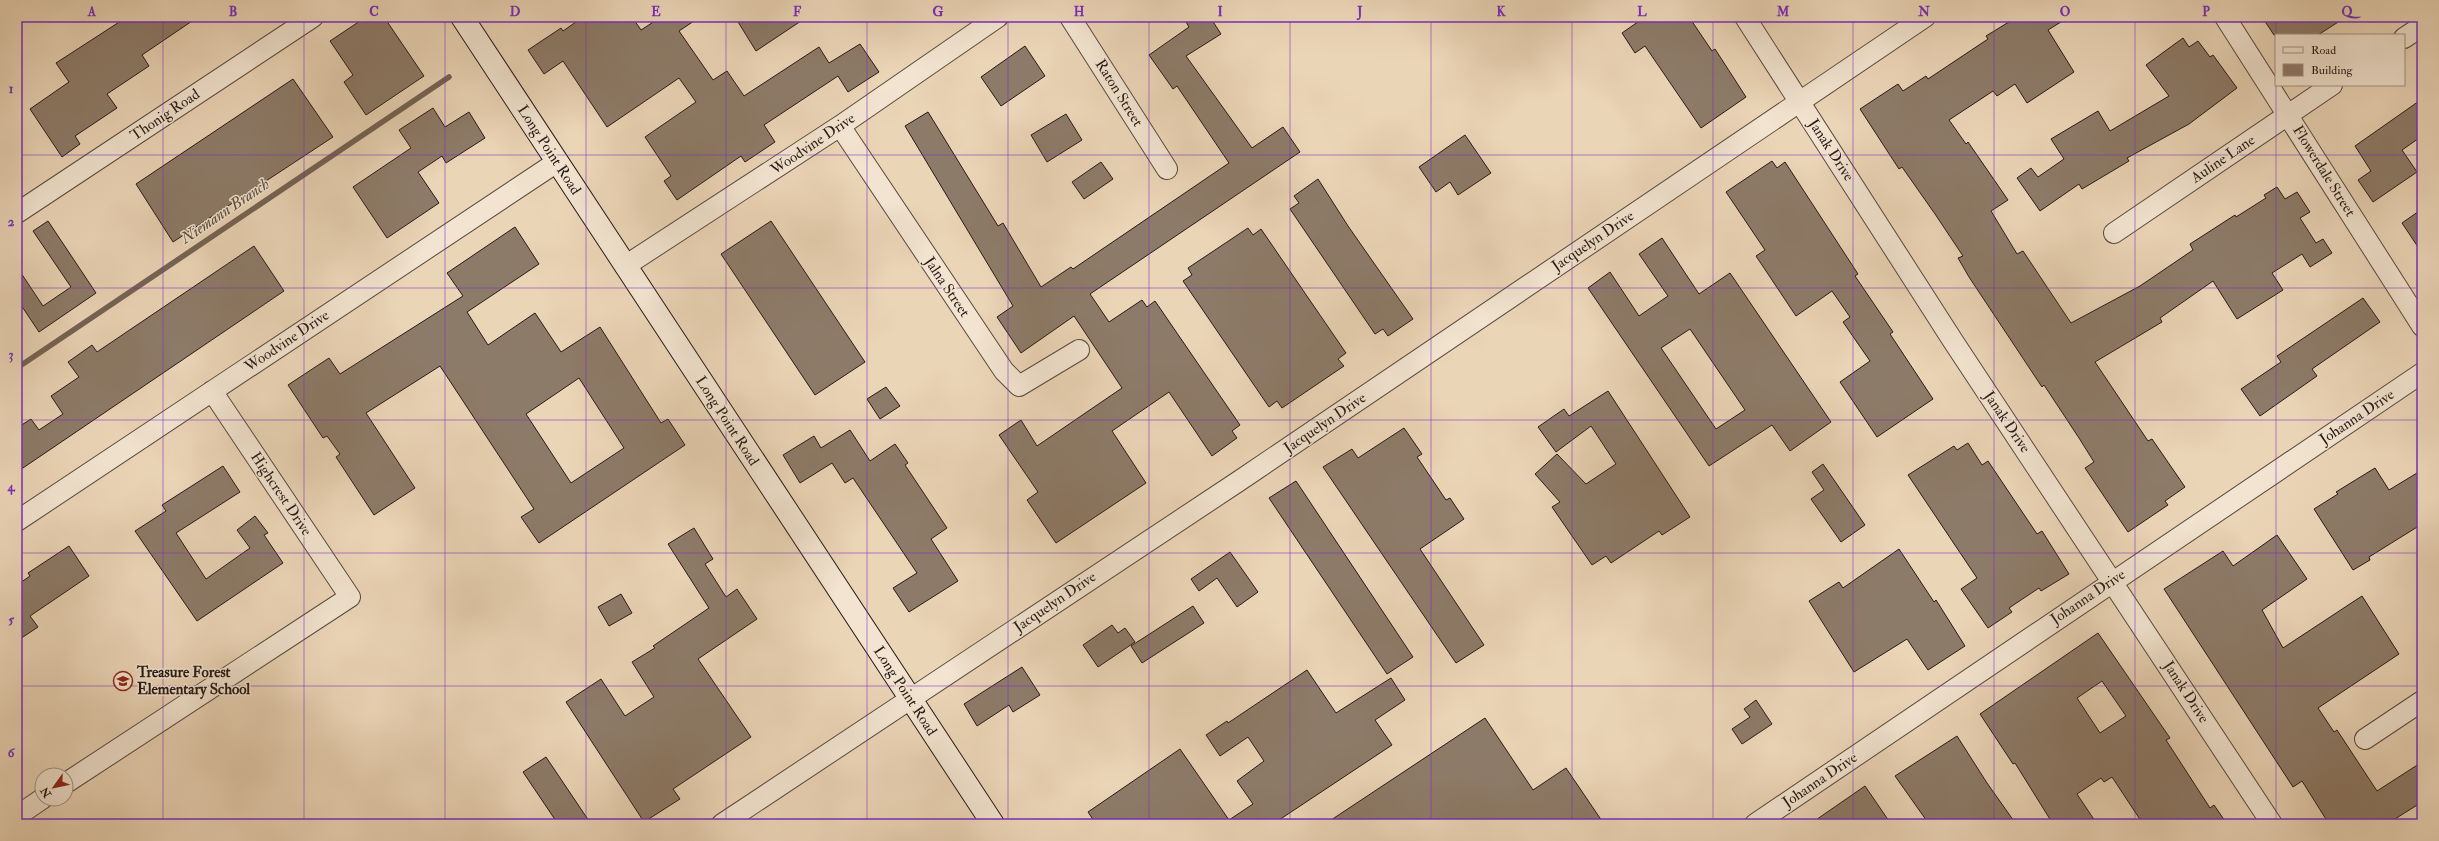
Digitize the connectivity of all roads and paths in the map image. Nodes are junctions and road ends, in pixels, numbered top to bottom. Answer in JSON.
{"nodes":[{"id":1,"x":313,"y":17,"type":"edge"},
{"id":2,"x":462,"y":17,"type":"edge"},
{"id":3,"x":998,"y":17,"type":"edge"},
{"id":4,"x":1070,"y":17,"type":"edge"},
{"id":5,"x":1745,"y":17,"type":"edge"},
{"id":6,"x":1925,"y":17,"type":"edge"},
{"id":7,"x":2225,"y":17,"type":"edge"},
{"id":8,"x":2422,"y":26,"type":"edge"},
{"id":9,"x":2405,"y":37,"type":"edge"},
{"id":10,"x":2330,"y":86,"type":"edge"},
{"id":11,"x":1800,"y":102,"type":"junction"},
{"id":12,"x":2287,"y":114,"type":"junction"},
{"id":13,"x":840,"y":126,"type":"junction"},
{"id":14,"x":557,"y":162,"type":"junction"},
{"id":15,"x":1167,"y":169,"type":"dead end"},
{"id":16,"x":17,"y":213,"type":"edge"},
{"id":17,"x":2114,"y":233,"type":"dead end"},
{"id":18,"x":626,"y":266,"type":"junction"},
{"id":19,"x":2422,"y":326,"type":"edge"},
{"id":20,"x":1078,"y":350,"type":"dead end"},
{"id":21,"x":2422,"y":373,"type":"edge"},
{"id":22,"x":212,"y":391,"type":"junction"},
{"id":23,"x":17,"y":521,"type":"edge"},
{"id":24,"x":2112,"y":580,"type":"junction"},
{"id":25,"x":910,"y":699,"type":"junction"},
{"id":26,"x":2422,"y":701,"type":"edge"},
{"id":27,"x":2365,"y":740,"type":"dead end"},
{"id":28,"x":74,"y":778,"type":"edge"},
{"id":29,"x":34,"y":804,"type":"edge"},
{"id":30,"x":17,"y":816,"type":"edge"},
{"id":31,"x":722,"y":824,"type":"edge"},
{"id":32,"x":993,"y":824,"type":"edge"},
{"id":33,"x":1755,"y":824,"type":"edge"},
{"id":34,"x":2272,"y":824,"type":"edge"}],
"edges":[{"from":1,"to":16,"type":"street","name":"Thonig Road"},
{"from":2,"to":14,"type":"main road","name":"Long Point Road"},
{"from":3,"to":13,"type":"street","name":"Woodvine Drive"},
{"from":4,"to":15,"type":"street","name":"Raton Street"},
{"from":5,"to":11,"type":"street","name":"Janak Drive"},
{"from":6,"to":11,"type":"street","name":"Jacquelyn Drive"},
{"from":7,"to":12,"type":"street","name":"Flowerdale Street"},
{"from":8,"to":9,"type":"street"},
{"from":10,"to":12,"type":"street","name":"Auline Lane"},
{"from":11,"to":24,"type":"street","name":"Janak Drive"},
{"from":11,"to":25,"type":"street","name":"Jacquelyn Drive"},
{"from":12,"to":17,"type":"street","name":"Auline Lane"},
{"from":12,"to":19,"type":"street","name":"Flowerdale Street"},
{"from":13,"to":18,"type":"street","name":"Woodvine Drive"},
{"from":13,"to":20,"type":"street","name":"Jalna Street"},
{"from":14,"to":18,"type":"main road","name":"Long Point Road"},
{"from":14,"to":22,"type":"street","name":"Woodvine Drive"},
{"from":18,"to":25,"type":"main road","name":"Long Point Road"},
{"from":21,"to":24,"type":"street","name":"Johanna Drive"},
{"from":22,"to":23,"type":"street","name":"Woodvine Drive"},
{"from":22,"to":28,"type":"street","name":"Highcrest Drive"},
{"from":24,"to":33,"type":"street","name":"Johanna Drive"},
{"from":24,"to":34,"type":"street","name":"Janak Drive"},
{"from":25,"to":31,"type":"street","name":"Jacquelyn Drive"},
{"from":25,"to":32,"type":"main road","name":"Long Point Road"},
{"from":26,"to":27,"type":"street"},
{"from":29,"to":30,"type":"street"}]}
